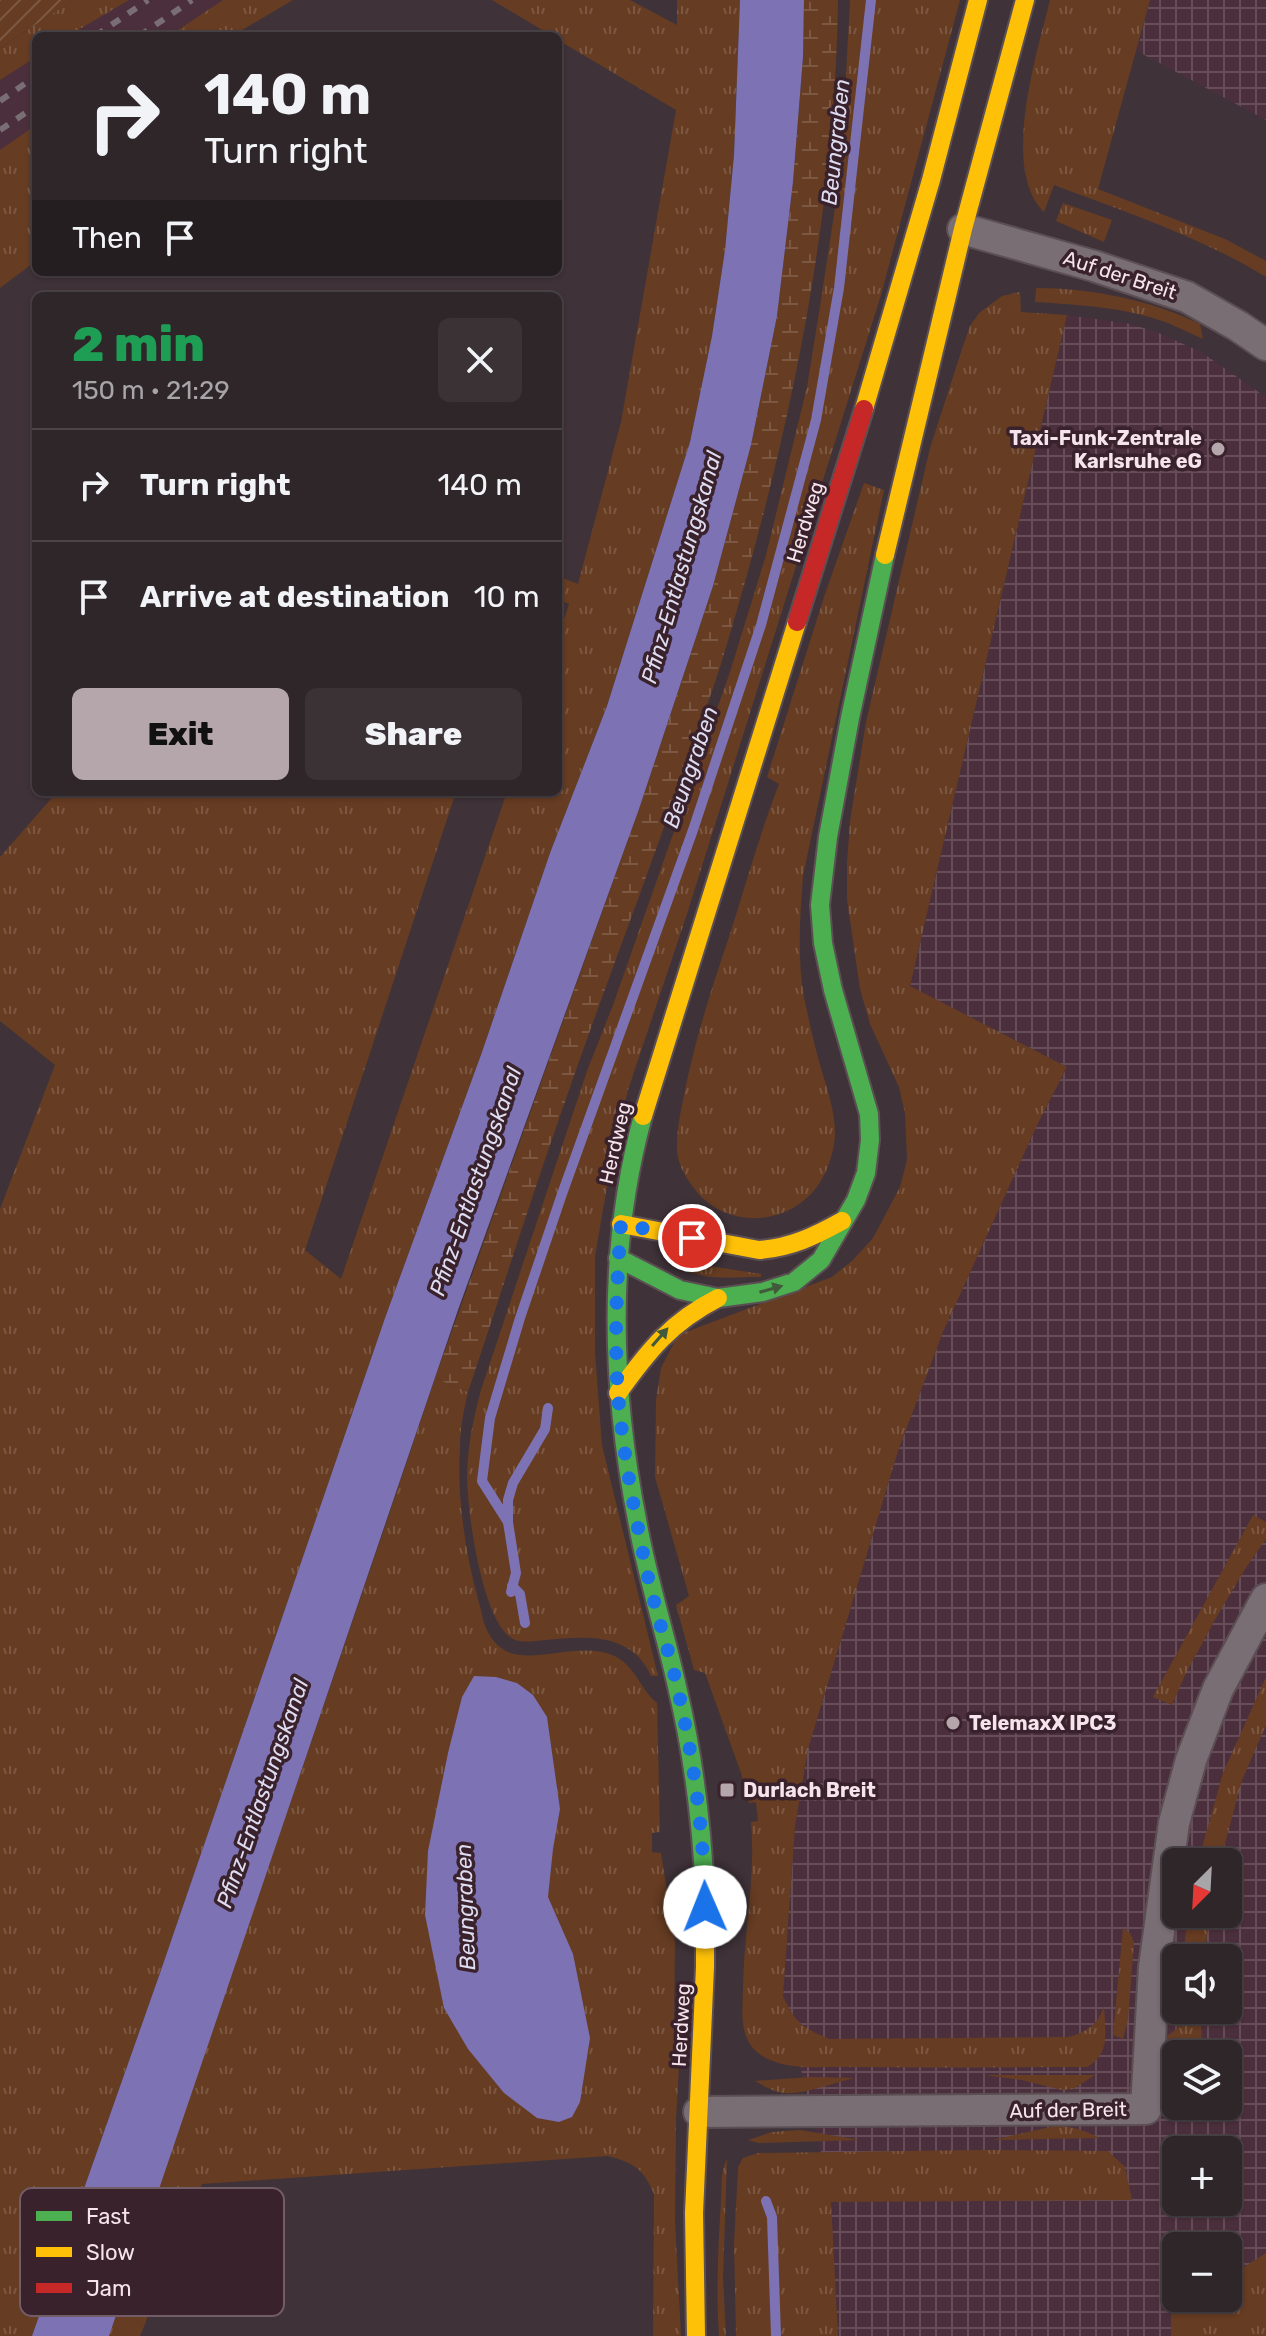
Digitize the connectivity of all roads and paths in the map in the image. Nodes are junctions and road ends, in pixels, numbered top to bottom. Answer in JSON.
{"nodes":[{"id":1,"x":978,"y":0,"type":"edge"},
{"id":2,"x":1025,"y":0,"type":"edge"},
{"id":3,"x":963,"y":229,"type":"junction"},
{"id":4,"x":1266,"y":345,"type":"edge"},
{"id":5,"x":842,"y":1221,"type":"junction"},
{"id":6,"x":621,"y":1224,"type":"junction"},
{"id":7,"x":618,"y":1258,"type":"junction"},
{"id":8,"x":718,"y":1298,"type":"junction"},
{"id":9,"x":618,"y":1393,"type":"junction"},
{"id":10,"x":1266,"y":1599,"type":"edge"},
{"id":11,"x":699,"y":2112,"type":"junction"},
{"id":12,"x":696,"y":2336,"type":"edge"}],
"edges":[{"from":1,"to":6,"type":"main road","name":"Herdweg"},
{"from":2,"to":3,"type":"main road"},
{"from":3,"to":4,"type":"street","name":"Auf der Breit"},
{"from":3,"to":5,"type":"main road"},
{"from":5,"to":6,"type":"main road"},
{"from":8,"to":5,"type":"main road","one_way":true},
{"from":6,"to":7,"type":"main road","name":"Herdweg"},
{"from":7,"to":8,"type":"main road"},
{"from":7,"to":9,"type":"main road","name":"Herdweg"},
{"from":9,"to":8,"type":"main road","one_way":true},
{"from":9,"to":11,"type":"main road","name":"Herdweg"},
{"from":10,"to":11,"type":"street","name":"Auf der Breit"},
{"from":11,"to":12,"type":"main road","name":"Herdweg"}]}
